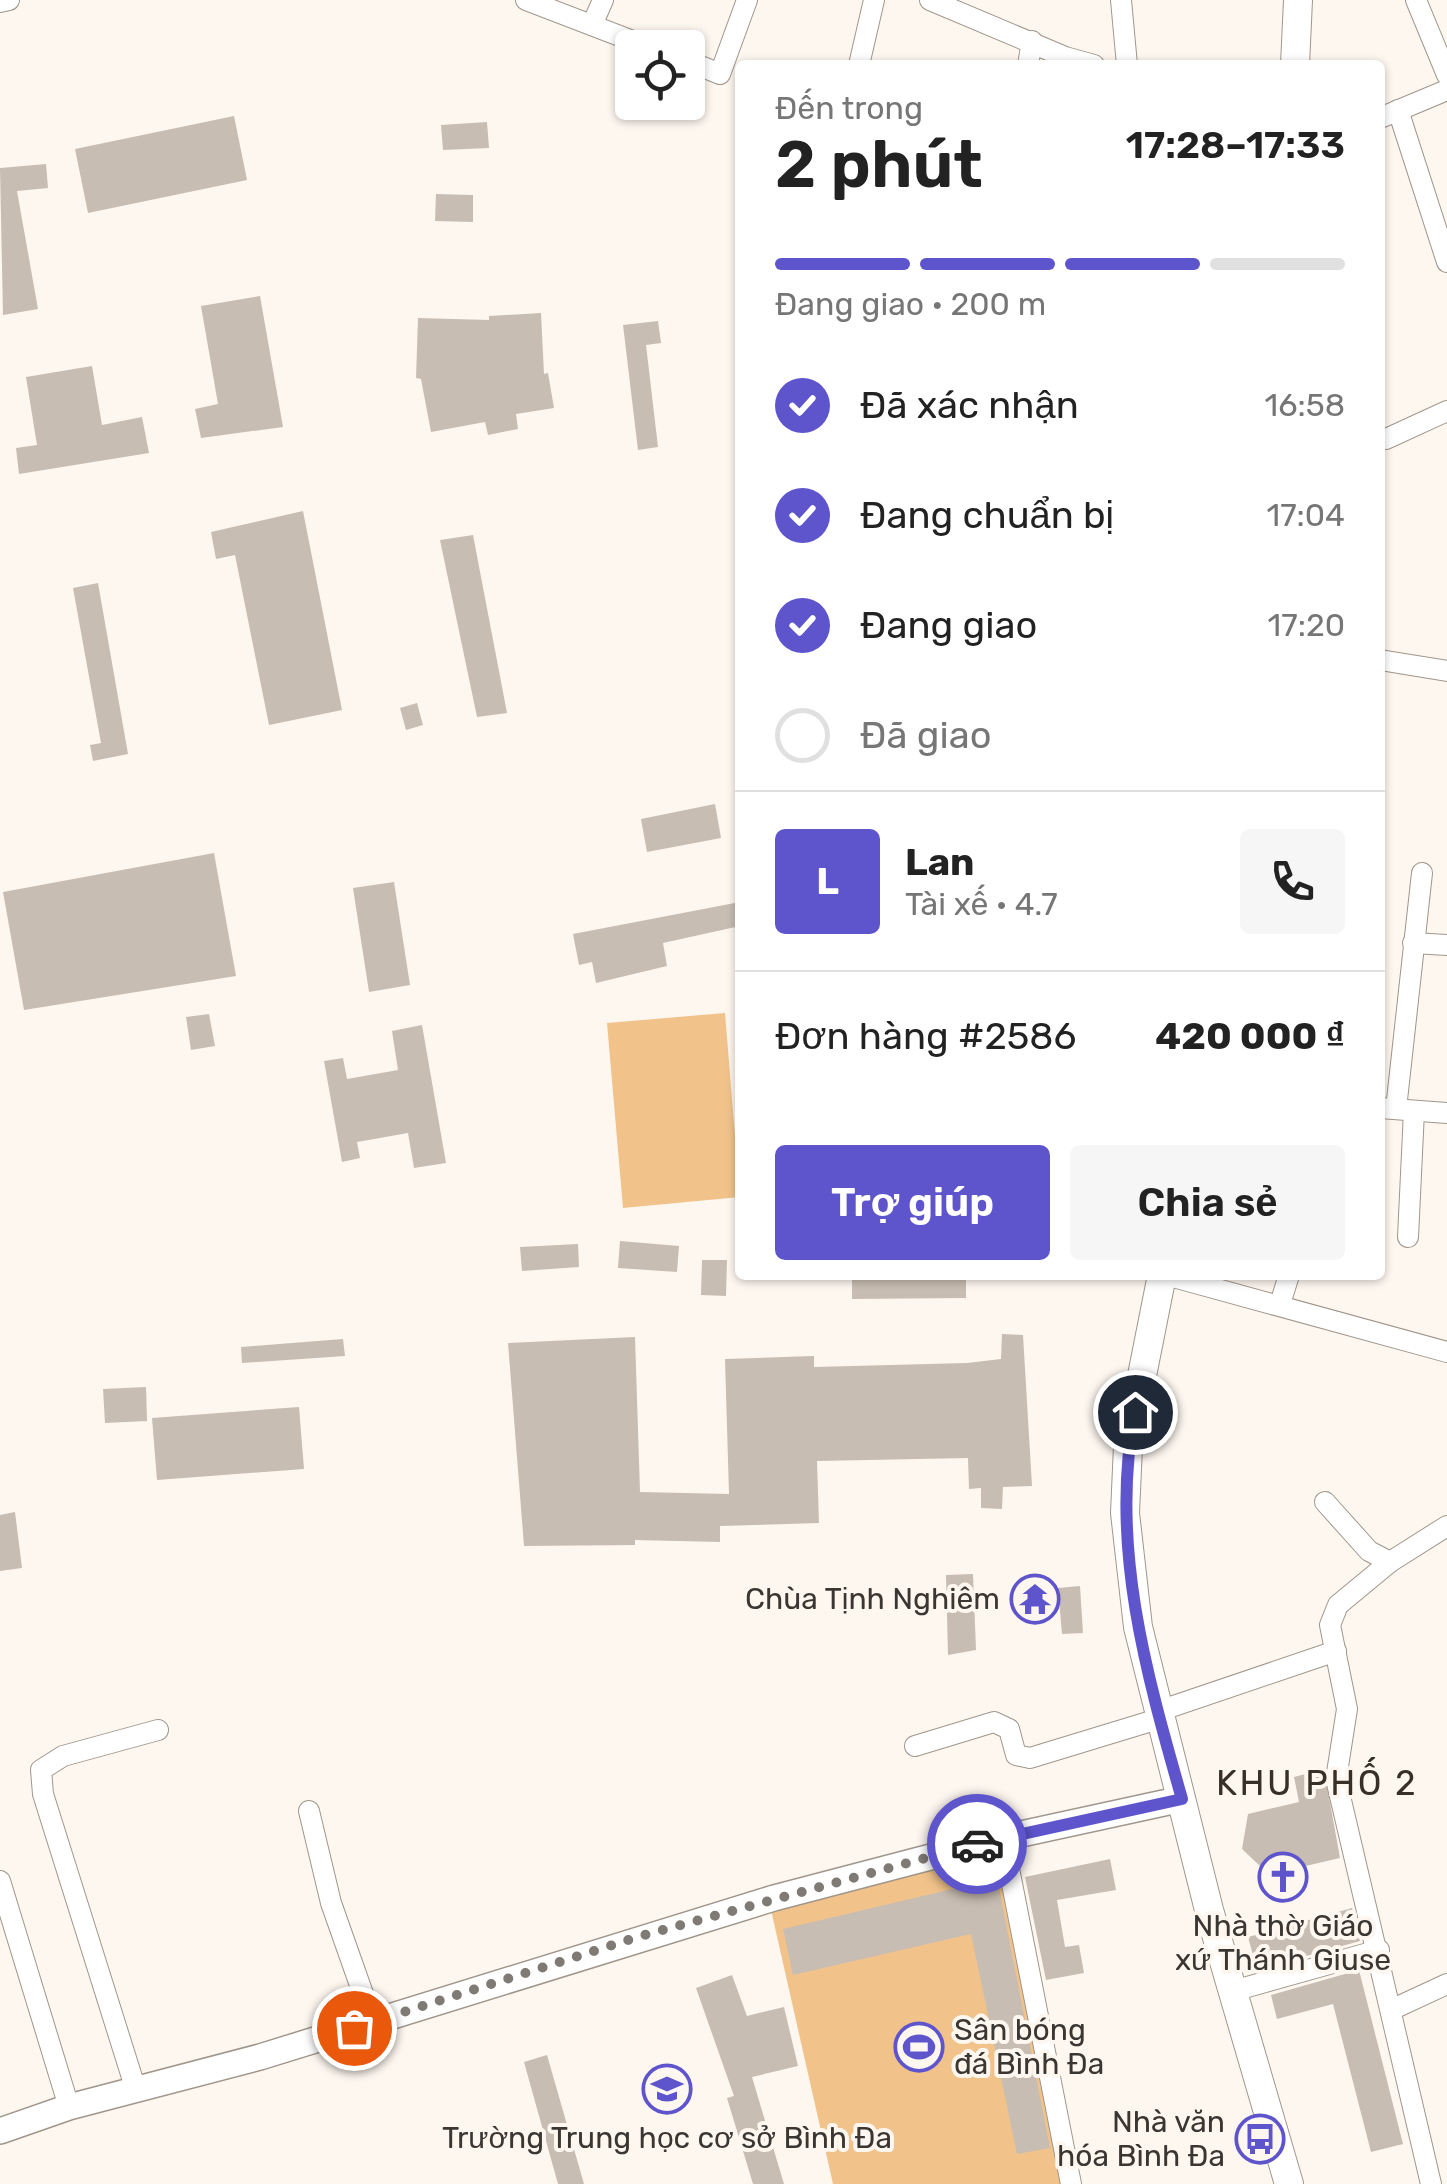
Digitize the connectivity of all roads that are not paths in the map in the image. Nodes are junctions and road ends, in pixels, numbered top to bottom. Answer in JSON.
{"nodes":[{"id":1,"x":9,"y":0,"type":"edge"},
{"id":2,"x":526,"y":0,"type":"edge"},
{"id":3,"x":603,"y":0,"type":"edge"},
{"id":4,"x":747,"y":0,"type":"edge"},
{"id":5,"x":874,"y":0,"type":"edge"},
{"id":6,"x":931,"y":0,"type":"edge"},
{"id":7,"x":1122,"y":0,"type":"edge"},
{"id":8,"x":1298,"y":0,"type":"edge"},
{"id":9,"x":1416,"y":0,"type":"edge"},
{"id":10,"x":0,"y":2,"type":"edge"},
{"id":11,"x":592,"y":25,"type":"junction"},
{"id":12,"x":615,"y":34,"type":"edge"},
{"id":13,"x":1032,"y":42,"type":"junction"},
{"id":14,"x":860,"y":60,"type":"edge"},
{"id":15,"x":1029,"y":60,"type":"edge"},
{"id":16,"x":1078,"y":60,"type":"edge"},
{"id":17,"x":1127,"y":60,"type":"edge"},
{"id":18,"x":1295,"y":60,"type":"edge"},
{"id":19,"x":705,"y":68,"type":"edge"},
{"id":20,"x":1447,"y":75,"type":"edge"},
{"id":21,"x":1447,"y":90,"type":"edge"},
{"id":22,"x":1389,"y":114,"type":"edge"},
{"id":23,"x":1447,"y":262,"type":"edge"},
{"id":24,"x":1447,"y":411,"type":"edge"},
{"id":25,"x":1386,"y":439,"type":"dead end"},
{"id":26,"x":1385,"y":661,"type":"edge"},
{"id":27,"x":1447,"y":671,"type":"edge"},
{"id":28,"x":1422,"y":874,"type":"dead end"},
{"id":29,"x":1413,"y":943,"type":"junction"},
{"id":30,"x":1447,"y":945,"type":"edge"},
{"id":31,"x":1397,"y":1110,"type":"edge"},
{"id":32,"x":1447,"y":1113,"type":"edge"},
{"id":33,"x":1408,"y":1237,"type":"dead end"},
{"id":34,"x":1163,"y":1280,"type":"edge"},
{"id":35,"x":1184,"y":1280,"type":"edge"},
{"id":36,"x":1287,"y":1280,"type":"edge"},
{"id":37,"x":1280,"y":1304,"type":"junction"},
{"id":38,"x":1447,"y":1352,"type":"edge"},
{"id":39,"x":1324,"y":1502,"type":"dead end"},
{"id":40,"x":1447,"y":1526,"type":"edge"},
{"id":41,"x":1390,"y":1562,"type":"junction"},
{"id":42,"x":1336,"y":1651,"type":"junction"},
{"id":43,"x":1158,"y":1715,"type":"junction"},
{"id":44,"x":158,"y":1730,"type":"dead end"},
{"id":45,"x":915,"y":1746,"type":"dead end"},
{"id":46,"x":1182,"y":1799,"type":"junction"},
{"id":47,"x":308,"y":1811,"type":"dead end"},
{"id":48,"x":1003,"y":1838,"type":"junction"},
{"id":49,"x":0,"y":1881,"type":"edge"},
{"id":50,"x":1379,"y":1950,"type":"junction"},
{"id":51,"x":1447,"y":1984,"type":"edge"},
{"id":52,"x":1234,"y":1990,"type":"junction"},
{"id":53,"x":1393,"y":2009,"type":"junction"},
{"id":54,"x":373,"y":2022,"type":"junction"},
{"id":55,"x":136,"y":2090,"type":"junction"},
{"id":56,"x":69,"y":2107,"type":"junction"},
{"id":57,"x":0,"y":2131,"type":"edge"},
{"id":58,"x":1072,"y":2184,"type":"edge"},
{"id":59,"x":1289,"y":2184,"type":"edge"},
{"id":60,"x":1431,"y":2184,"type":"edge"}],
"edges":[{"from":1,"to":10,"type":"street"},
{"from":2,"to":11,"type":"street"},
{"from":3,"to":11,"type":"street"},
{"from":4,"to":19,"type":"street"},
{"from":5,"to":14,"type":"street"},
{"from":6,"to":13,"type":"street"},
{"from":7,"to":17,"type":"street"},
{"from":8,"to":18,"type":"main road"},
{"from":9,"to":20,"type":"street"},
{"from":11,"to":12,"type":"street"},
{"from":13,"to":15,"type":"street"},
{"from":13,"to":16,"type":"street"},
{"from":21,"to":22,"type":"street"},
{"from":22,"to":23,"type":"street"},
{"from":24,"to":25,"type":"street"},
{"from":26,"to":27,"type":"street"},
{"from":28,"to":29,"type":"street"},
{"from":29,"to":30,"type":"street"},
{"from":29,"to":31,"type":"street"},
{"from":31,"to":32,"type":"street"},
{"from":31,"to":33,"type":"street"},
{"from":34,"to":43,"type":"main road"},
{"from":35,"to":37,"type":"street"},
{"from":36,"to":37,"type":"street"},
{"from":37,"to":38,"type":"street"},
{"from":39,"to":41,"type":"street"},
{"from":40,"to":41,"type":"street"},
{"from":41,"to":42,"type":"street"},
{"from":42,"to":43,"type":"street"},
{"from":42,"to":50,"type":"street"},
{"from":43,"to":45,"type":"street"},
{"from":43,"to":46,"type":"main road"},
{"from":44,"to":55,"type":"street"},
{"from":46,"to":48,"type":"street"},
{"from":46,"to":52,"type":"main road"},
{"from":47,"to":54,"type":"street"},
{"from":48,"to":54,"type":"street"},
{"from":48,"to":58,"type":"street"},
{"from":49,"to":56,"type":"street"},
{"from":50,"to":52,"type":"street"},
{"from":50,"to":53,"type":"street"},
{"from":51,"to":53,"type":"street"},
{"from":52,"to":59,"type":"main road"},
{"from":53,"to":60,"type":"street"},
{"from":54,"to":55,"type":"street"},
{"from":55,"to":56,"type":"street"},
{"from":56,"to":57,"type":"street"}]}
